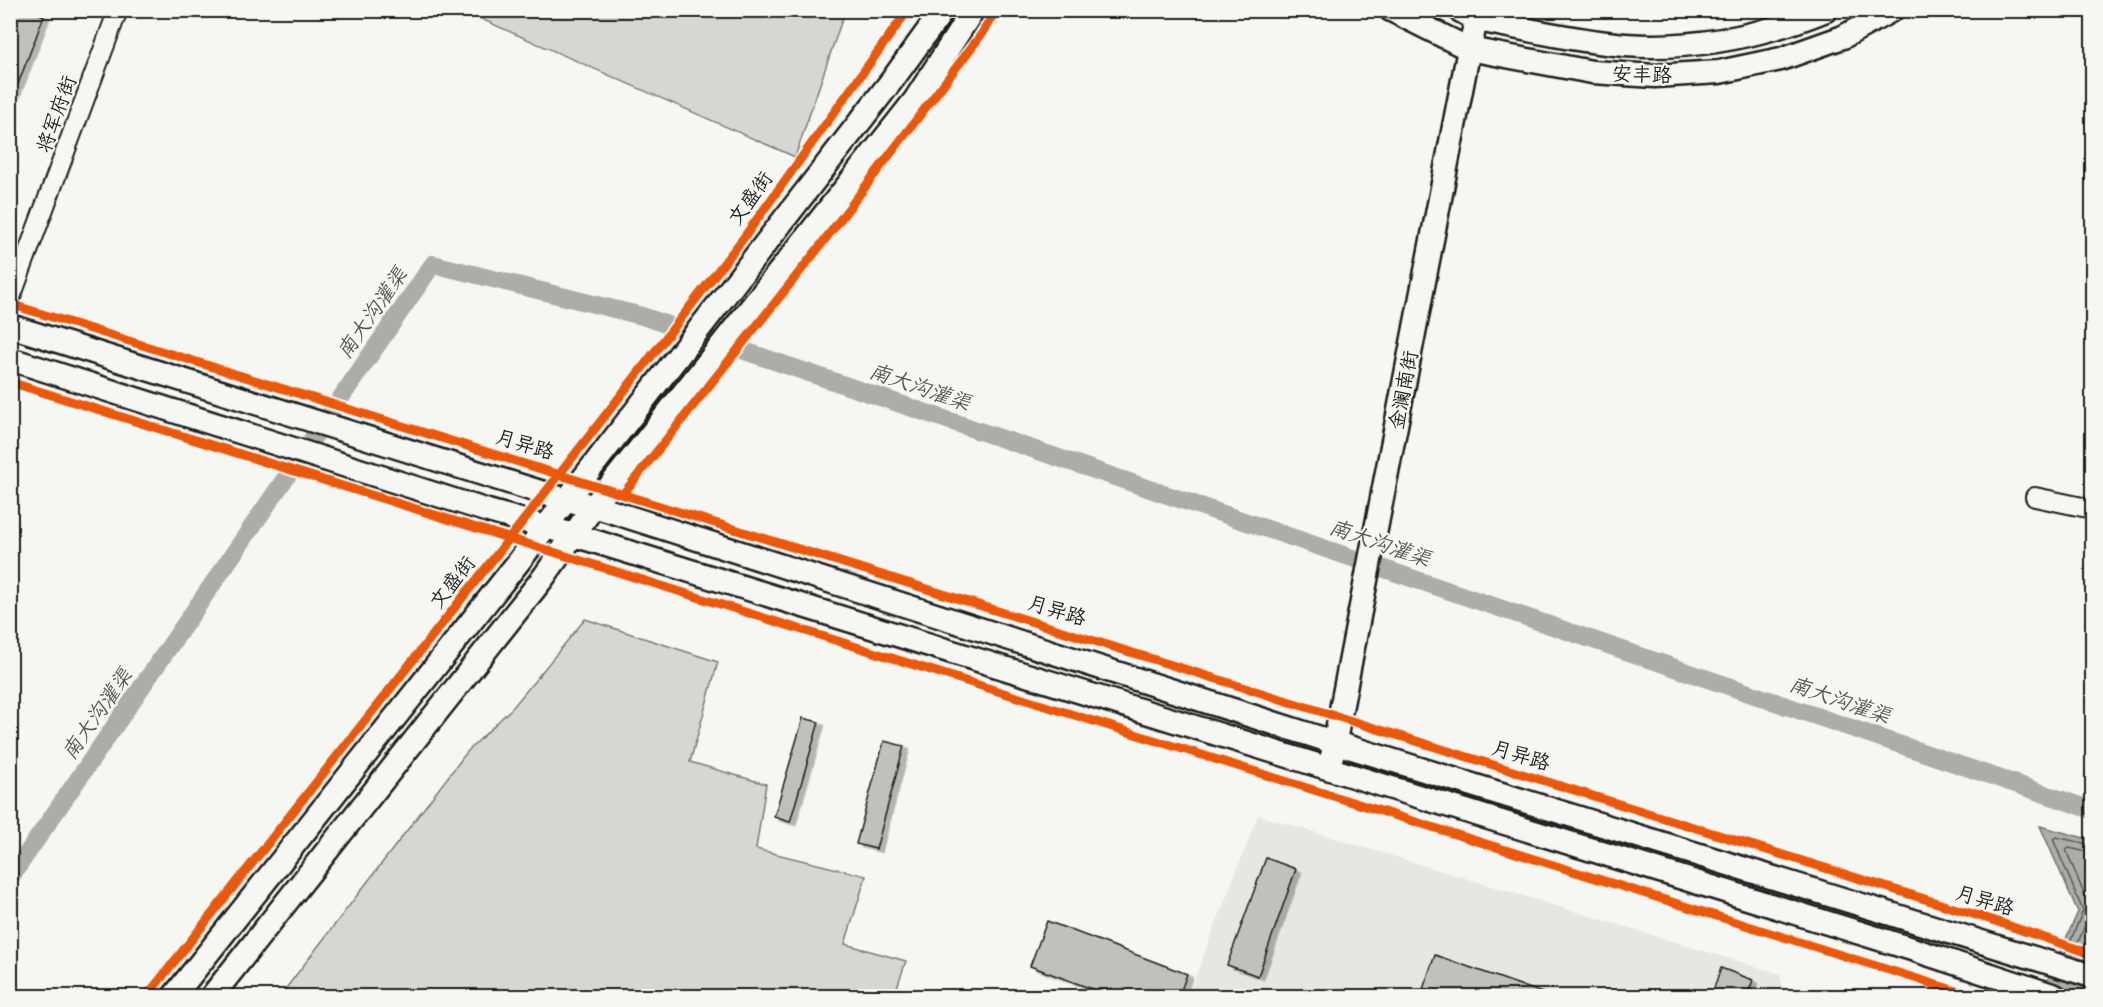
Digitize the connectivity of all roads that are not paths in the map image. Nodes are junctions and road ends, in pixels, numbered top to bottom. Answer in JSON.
{"nodes":[{"id":1,"x":118,"y":10,"type":"edge"},
{"id":2,"x":943,"y":10,"type":"edge"},
{"id":3,"x":973,"y":10,"type":"edge"},
{"id":4,"x":1391,"y":10,"type":"edge"},
{"id":5,"x":1826,"y":10,"type":"edge"},
{"id":6,"x":1892,"y":10,"type":"edge"},
{"id":7,"x":1472,"y":14,"type":"edge"},
{"id":8,"x":1469,"y":49,"type":"junction"},
{"id":9,"x":10,"y":300,"type":"edge"},
{"id":10,"x":10,"y":326,"type":"edge"},
{"id":11,"x":10,"y":359,"type":"edge"},
{"id":12,"x":2036,"y":497,"type":"dead end"},
{"id":13,"x":566,"y":500,"type":"junction"},
{"id":14,"x":594,"y":506,"type":"junction"},
{"id":15,"x":2092,"y":509,"type":"edge"},
{"id":16,"x":544,"y":527,"type":"junction"},
{"id":17,"x":574,"y":535,"type":"junction"},
{"id":18,"x":1336,"y":743,"type":"junction"},
{"id":19,"x":1328,"y":769,"type":"junction"},
{"id":20,"x":2092,"y":976,"type":"edge"},
{"id":21,"x":174,"y":996,"type":"edge"},
{"id":22,"x":212,"y":996,"type":"edge"},
{"id":23,"x":2055,"y":996,"type":"edge"}],
"edges":[{"from":1,"to":9,"type":"street","name":"将军府街"},
{"from":2,"to":13,"type":"main road","name":"文盛街"},
{"from":3,"to":14,"type":"main road"},
{"from":4,"to":8,"type":"main road","name":"安丰路"},
{"from":5,"to":7,"type":"main road","name":"安丰路"},
{"from":6,"to":8,"type":"main road","name":"安丰路"},
{"from":7,"to":8,"type":"main road","name":"金澜南街"},
{"from":8,"to":18,"type":"main road","name":"金澜南街"},
{"from":10,"to":13,"type":"main road","name":"月异路"},
{"from":11,"to":16,"type":"main road"},
{"from":12,"to":15,"type":"street"},
{"from":13,"to":14,"type":"main road","name":"月异路"},
{"from":13,"to":16,"type":"main road","name":"文盛街"},
{"from":14,"to":17,"type":"main road"},
{"from":14,"to":18,"type":"main road","name":"月异路"},
{"from":16,"to":17,"type":"main road"},
{"from":16,"to":21,"type":"main road","name":"文盛街"},
{"from":17,"to":19,"type":"main road"},
{"from":17,"to":22,"type":"main road"},
{"from":18,"to":19,"type":"main road","name":"金澜南街"},
{"from":18,"to":20,"type":"main road","name":"月异路"},
{"from":19,"to":23,"type":"main road"}]}
